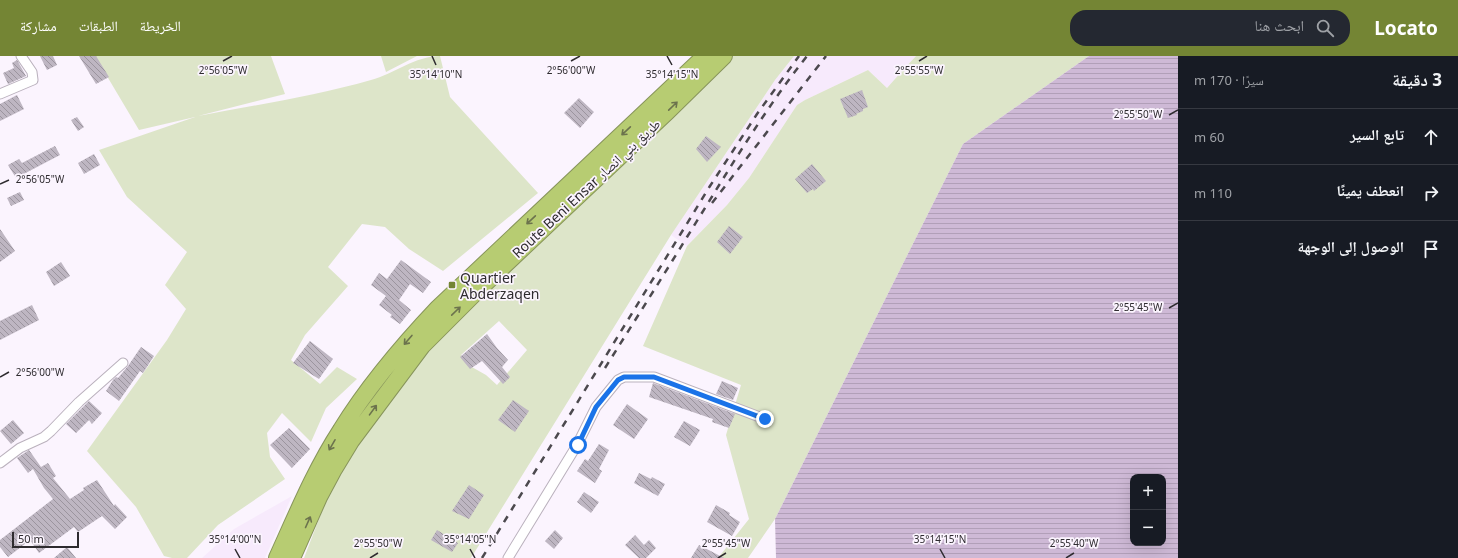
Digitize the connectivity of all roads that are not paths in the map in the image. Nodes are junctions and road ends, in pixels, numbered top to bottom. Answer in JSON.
{"nodes":[{"id":1,"x":21,"y":56,"type":"edge"},
{"id":2,"x":705,"y":56,"type":"edge"},
{"id":3,"x":724,"y":56,"type":"edge"},
{"id":4,"x":0,"y":94,"type":"edge"},
{"id":5,"x":123,"y":363,"type":"dead end"},
{"id":6,"x":765,"y":419,"type":"dead end"},
{"id":7,"x":0,"y":463,"type":"edge"},
{"id":8,"x":277,"y":558,"type":"edge"},
{"id":9,"x":292,"y":558,"type":"edge"},
{"id":10,"x":508,"y":558,"type":"edge"}],
"edges":[{"from":1,"to":4,"type":"street"},
{"from":2,"to":8,"type":"highway","name":"Route Beni Ensar طريق بني انصار","one_way":true},
{"from":9,"to":3,"type":"highway","name":"Route Beni Ensar طريق بني انصار","one_way":true},
{"from":5,"to":7,"type":"street"},
{"from":6,"to":10,"type":"street"}]}
